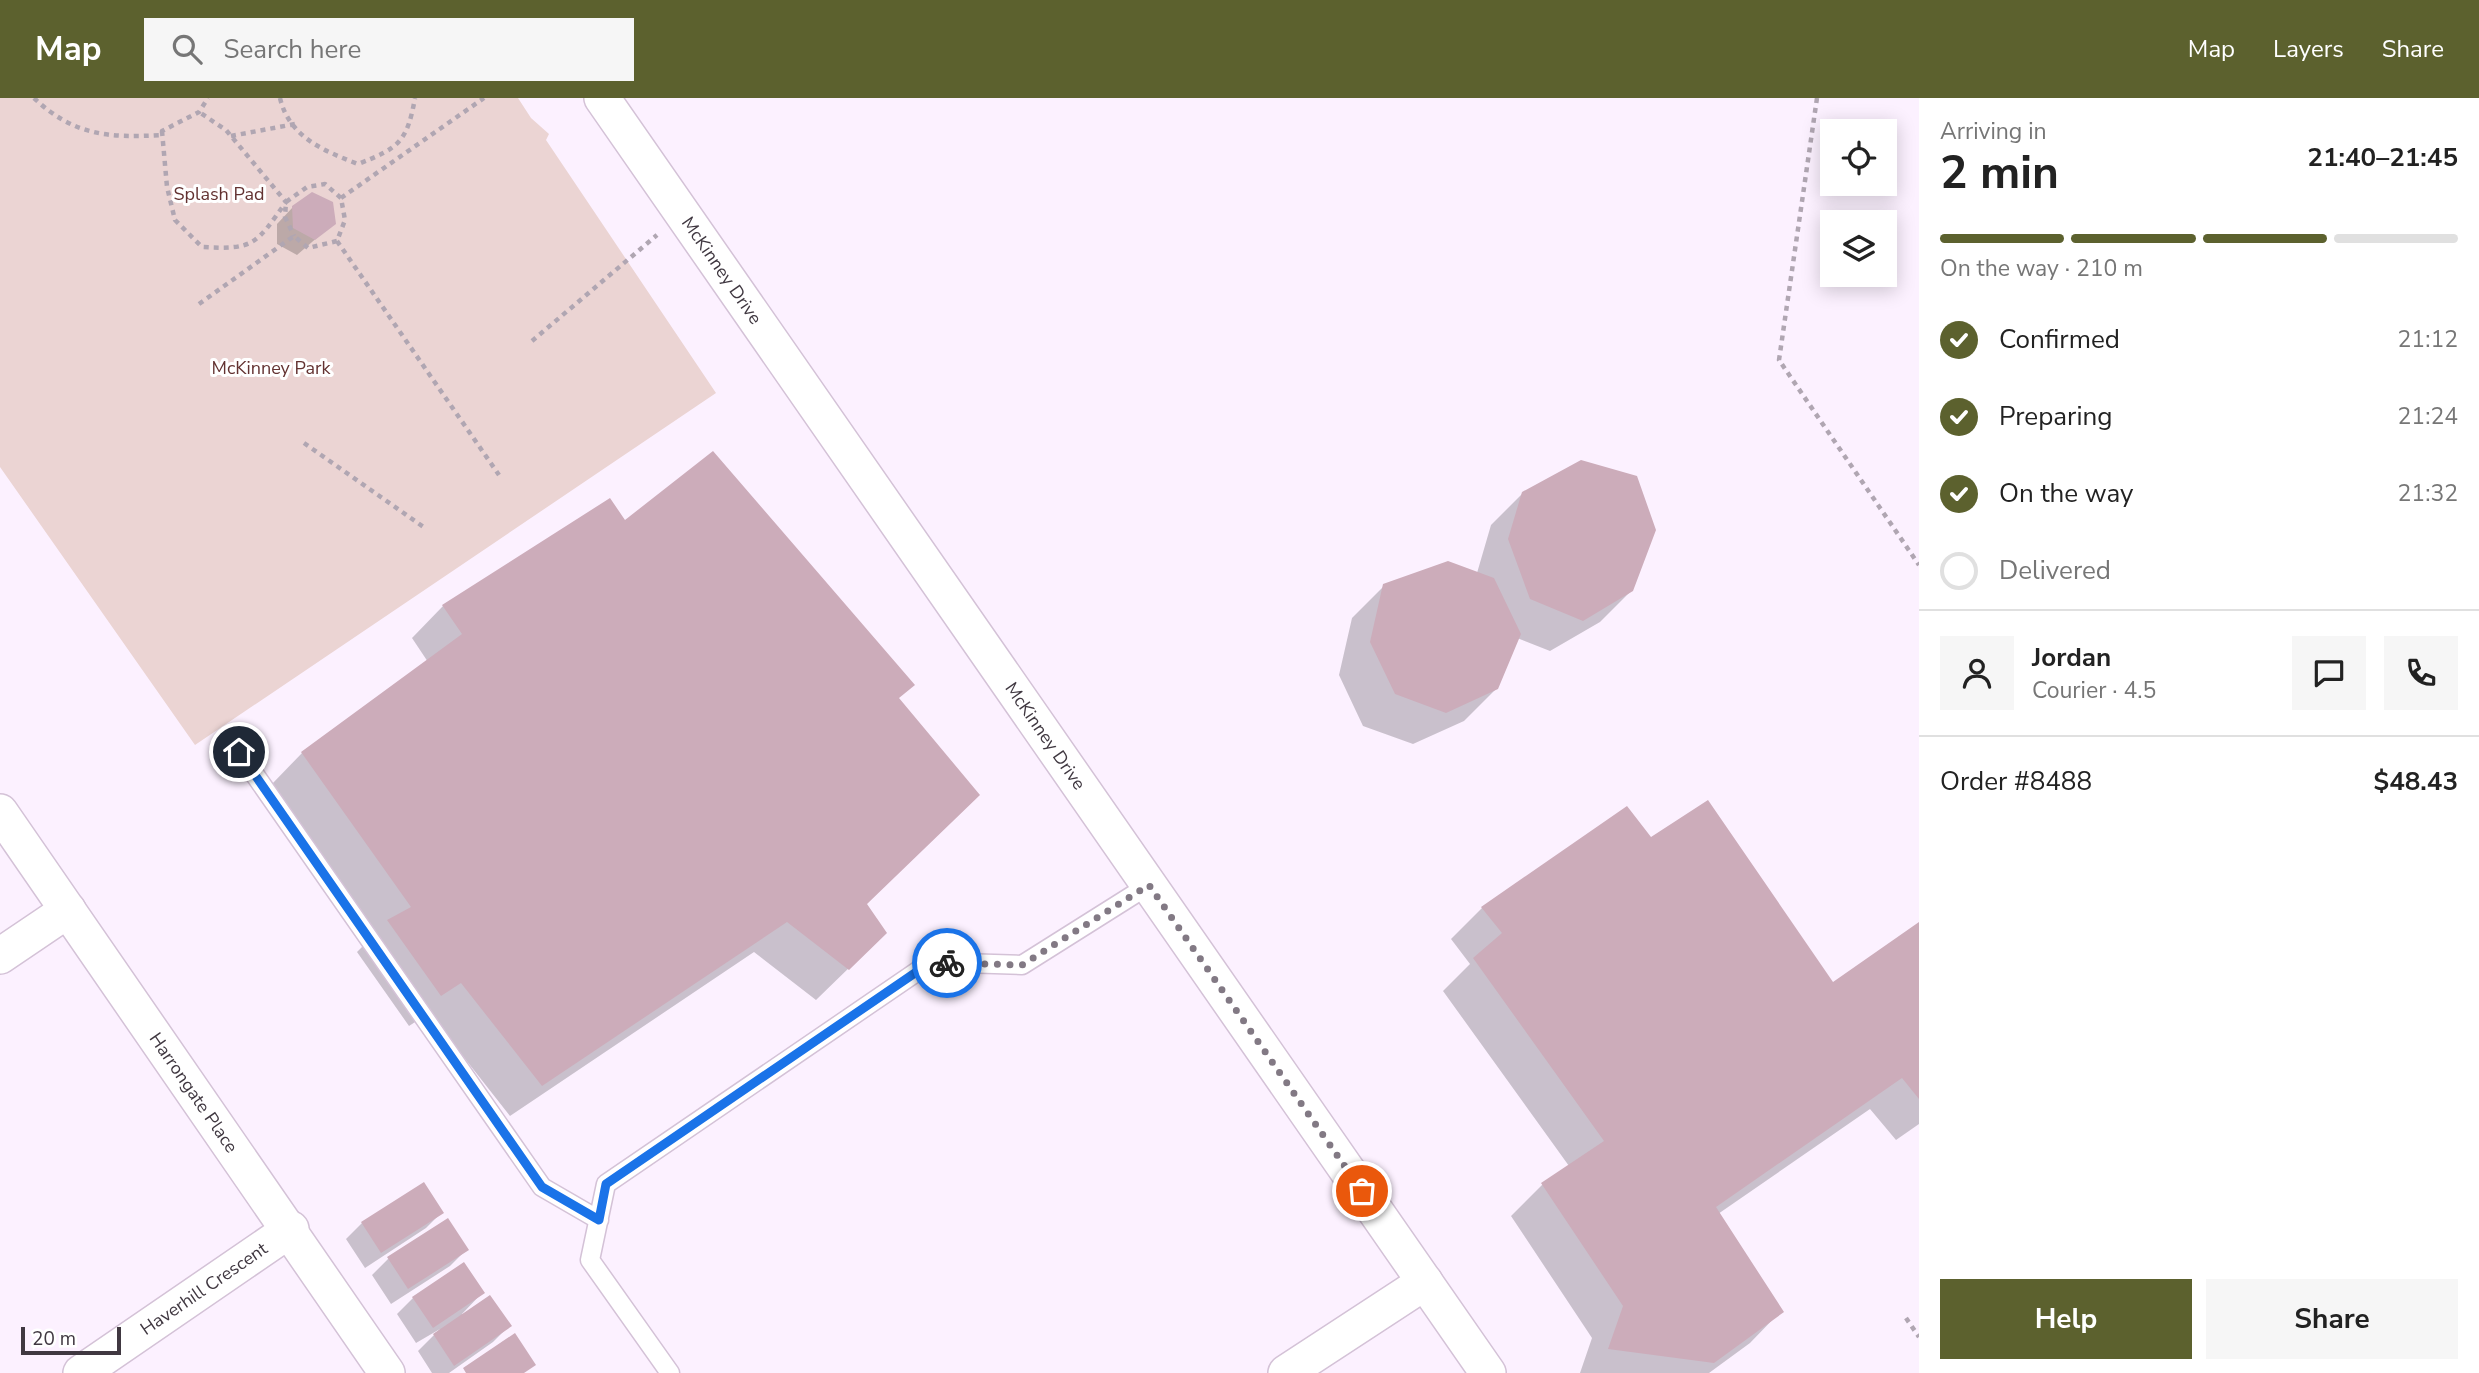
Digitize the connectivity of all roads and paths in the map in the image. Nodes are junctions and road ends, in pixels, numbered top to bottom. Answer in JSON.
{"nodes":[{"id":1,"x":34,"y":98,"type":"edge"},
{"id":2,"x":208,"y":98,"type":"edge"},
{"id":3,"x":280,"y":98,"type":"edge"},
{"id":4,"x":415,"y":98,"type":"edge"},
{"id":5,"x":484,"y":98,"type":"edge"},
{"id":6,"x":602,"y":98,"type":"edge"},
{"id":7,"x":1817,"y":98,"type":"edge"},
{"id":8,"x":199,"y":112,"type":"junction"},
{"id":9,"x":295,"y":124,"type":"junction"},
{"id":10,"x":162,"y":135,"type":"junction"},
{"id":11,"x":231,"y":136,"type":"junction"},
{"id":12,"x":341,"y":198,"type":"junction"},
{"id":13,"x":286,"y":202,"type":"junction"},
{"id":14,"x":683,"y":214,"type":"junction"},
{"id":15,"x":293,"y":236,"type":"junction"},
{"id":16,"x":337,"y":241,"type":"junction"},
{"id":17,"x":199,"y":304,"type":"dead end"},
{"id":18,"x":532,"y":341,"type":"dead end"},
{"id":19,"x":304,"y":443,"type":"dead end"},
{"id":20,"x":499,"y":475,"type":"dead end"},
{"id":21,"x":425,"y":528,"type":"dead end"},
{"id":22,"x":1919,"y":565,"type":"edge"},
{"id":23,"x":239,"y":752,"type":"dead end"},
{"id":24,"x":0,"y":812,"type":"edge"},
{"id":25,"x":1149,"y":885,"type":"junction"},
{"id":26,"x":68,"y":909,"type":"junction"},
{"id":27,"x":0,"y":956,"type":"edge"},
{"id":28,"x":599,"y":1220,"type":"junction"},
{"id":29,"x":291,"y":1229,"type":"junction"},
{"id":30,"x":1425,"y":1282,"type":"junction"},
{"id":31,"x":1906,"y":1318,"type":"dead end"},
{"id":32,"x":1919,"y":1337,"type":"edge"},
{"id":33,"x":81,"y":1373,"type":"edge"},
{"id":34,"x":387,"y":1373,"type":"edge"},
{"id":35,"x":670,"y":1373,"type":"edge"},
{"id":36,"x":1286,"y":1373,"type":"edge"},
{"id":37,"x":1488,"y":1373,"type":"edge"}],
"edges":[{"from":1,"to":10,"type":"path"},
{"from":2,"to":8,"type":"path"},
{"from":3,"to":9,"type":"path"},
{"from":4,"to":9,"type":"path"},
{"from":5,"to":12,"type":"path"},
{"from":6,"to":14,"type":"street","name":"McKinney Drive"},
{"from":7,"to":22,"type":"path"},
{"from":8,"to":10,"type":"path"},
{"from":8,"to":11,"type":"path"},
{"from":9,"to":11,"type":"path"},
{"from":10,"to":13,"type":"path"},
{"from":11,"to":13,"type":"path"},
{"from":12,"to":13,"type":"path"},
{"from":12,"to":16,"type":"path"},
{"from":13,"to":15,"type":"path"},
{"from":14,"to":18,"type":"path"},
{"from":14,"to":25,"type":"street","name":"McKinney Drive"},
{"from":15,"to":16,"type":"path"},
{"from":15,"to":17,"type":"path"},
{"from":16,"to":20,"type":"path"},
{"from":19,"to":21,"type":"path"},
{"from":23,"to":28,"type":"lane"},
{"from":24,"to":26,"type":"street","name":"Harrongate Place"},
{"from":25,"to":28,"type":"lane"},
{"from":25,"to":30,"type":"street","name":"McKinney Drive"},
{"from":26,"to":27,"type":"street"},
{"from":26,"to":29,"type":"street","name":"Harrongate Place"},
{"from":28,"to":35,"type":"lane"},
{"from":29,"to":33,"type":"street","name":"Haverhill Crescent"},
{"from":29,"to":34,"type":"street","name":"Harrongate Place"},
{"from":30,"to":36,"type":"street"},
{"from":30,"to":37,"type":"street","name":"McKinney Drive"},
{"from":31,"to":32,"type":"path"}]}
